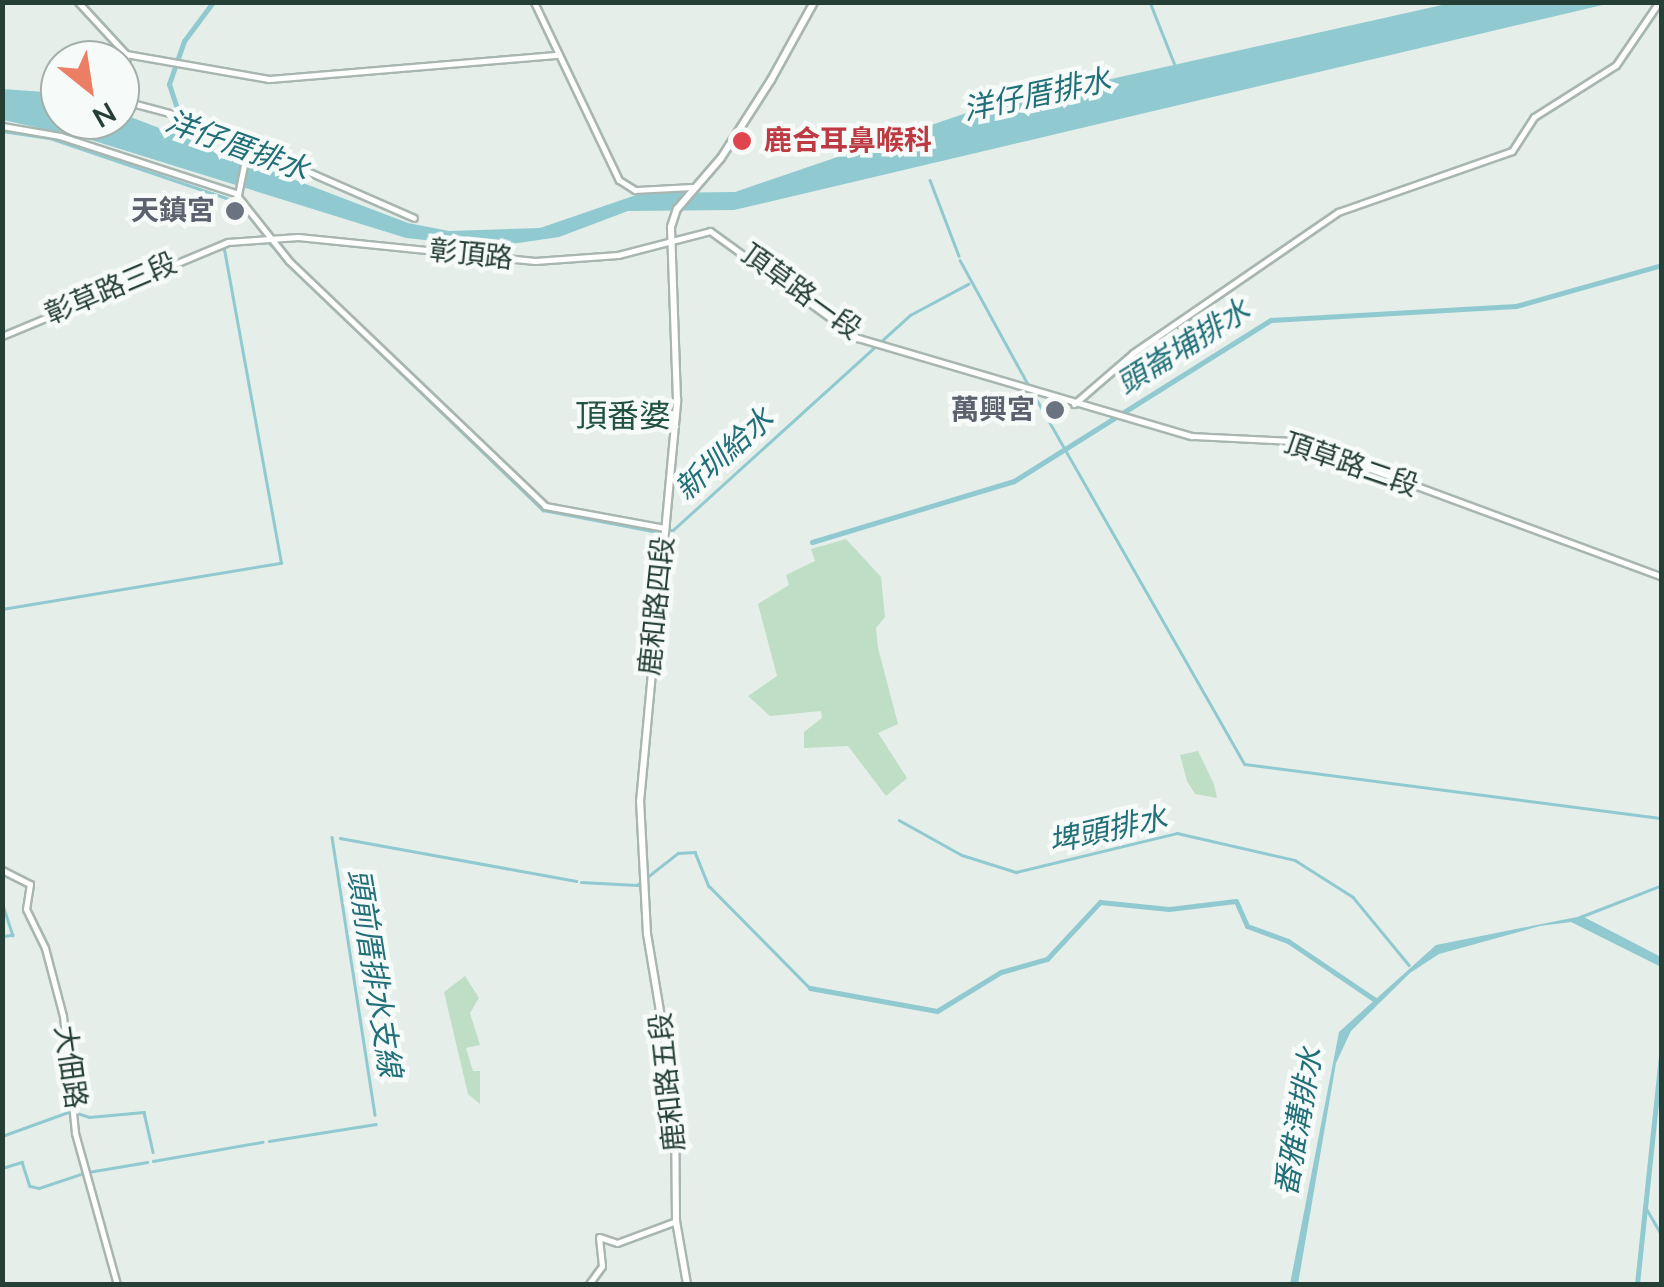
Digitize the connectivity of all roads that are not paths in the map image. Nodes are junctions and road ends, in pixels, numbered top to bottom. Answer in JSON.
{"nodes":[{"id":1,"x":78,"y":2,"type":"edge"},
{"id":2,"x":534,"y":2,"type":"edge"},
{"id":3,"x":814,"y":2,"type":"edge"},
{"id":4,"x":1660,"y":3,"type":"edge"},
{"id":5,"x":113,"y":40,"type":"edge"},
{"id":6,"x":556,"y":55,"type":"junction"},
{"id":7,"x":140,"y":57,"type":"edge"},
{"id":8,"x":140,"y":105,"type":"edge"},
{"id":9,"x":2,"y":126,"type":"edge"},
{"id":10,"x":248,"y":145,"type":"junction"},
{"id":11,"x":695,"y":189,"type":"junction"},
{"id":12,"x":238,"y":195,"type":"junction"},
{"id":13,"x":414,"y":218,"type":"dead end"},
{"id":14,"x":671,"y":237,"type":"junction"},
{"id":15,"x":266,"y":238,"type":"junction"},
{"id":16,"x":220,"y":244,"type":"joint"},
{"id":17,"x":2,"y":336,"type":"edge"},
{"id":18,"x":874,"y":343,"type":"joint"},
{"id":19,"x":1074,"y":404,"type":"junction"},
{"id":20,"x":665,"y":528,"type":"junction"},
{"id":21,"x":1662,"y":576,"type":"edge"},
{"id":22,"x":2,"y":870,"type":"edge"},
{"id":23,"x":647,"y":881,"type":"joint"},
{"id":24,"x":676,"y":1221,"type":"junction"},
{"id":25,"x":117,"y":1284,"type":"edge"},
{"id":26,"x":588,"y":1284,"type":"edge"},
{"id":27,"x":687,"y":1284,"type":"edge"}],
"edges":[{"from":1,"to":5,"type":"street"},
{"from":2,"to":6,"type":"street"},
{"from":3,"to":11,"type":"main road"},
{"from":4,"to":19,"type":"street"},
{"from":6,"to":7,"type":"street"},
{"from":6,"to":11,"type":"street"},
{"from":8,"to":10,"type":"street"},
{"from":9,"to":12,"type":"street"},
{"from":10,"to":12,"type":"street"},
{"from":10,"to":13,"type":"street"},
{"from":11,"to":14,"type":"main road","name":"鹿和路四段"},
{"from":12,"to":15,"type":"street"},
{"from":14,"to":15,"type":"street","name":"彰頂路"},
{"from":14,"to":18,"type":"street","name":"頂草路一段"},
{"from":14,"to":20,"type":"main road","name":"鹿和路四段"},
{"from":15,"to":16,"type":"street","name":"彰頂路"},
{"from":15,"to":20,"type":"street"},
{"from":16,"to":17,"type":"street","name":"彰草路三段"},
{"from":18,"to":19,"type":"street","name":"頂草路二段"},
{"from":19,"to":21,"type":"street","name":"頂草路二段"},
{"from":20,"to":23,"type":"main road","name":"鹿和路四段"},
{"from":22,"to":25,"type":"street","name":"大佃路"},
{"from":23,"to":24,"type":"main road","name":"鹿和路五段"},
{"from":24,"to":26,"type":"street"},
{"from":24,"to":27,"type":"main road","name":"鹿和路五段"}]}
